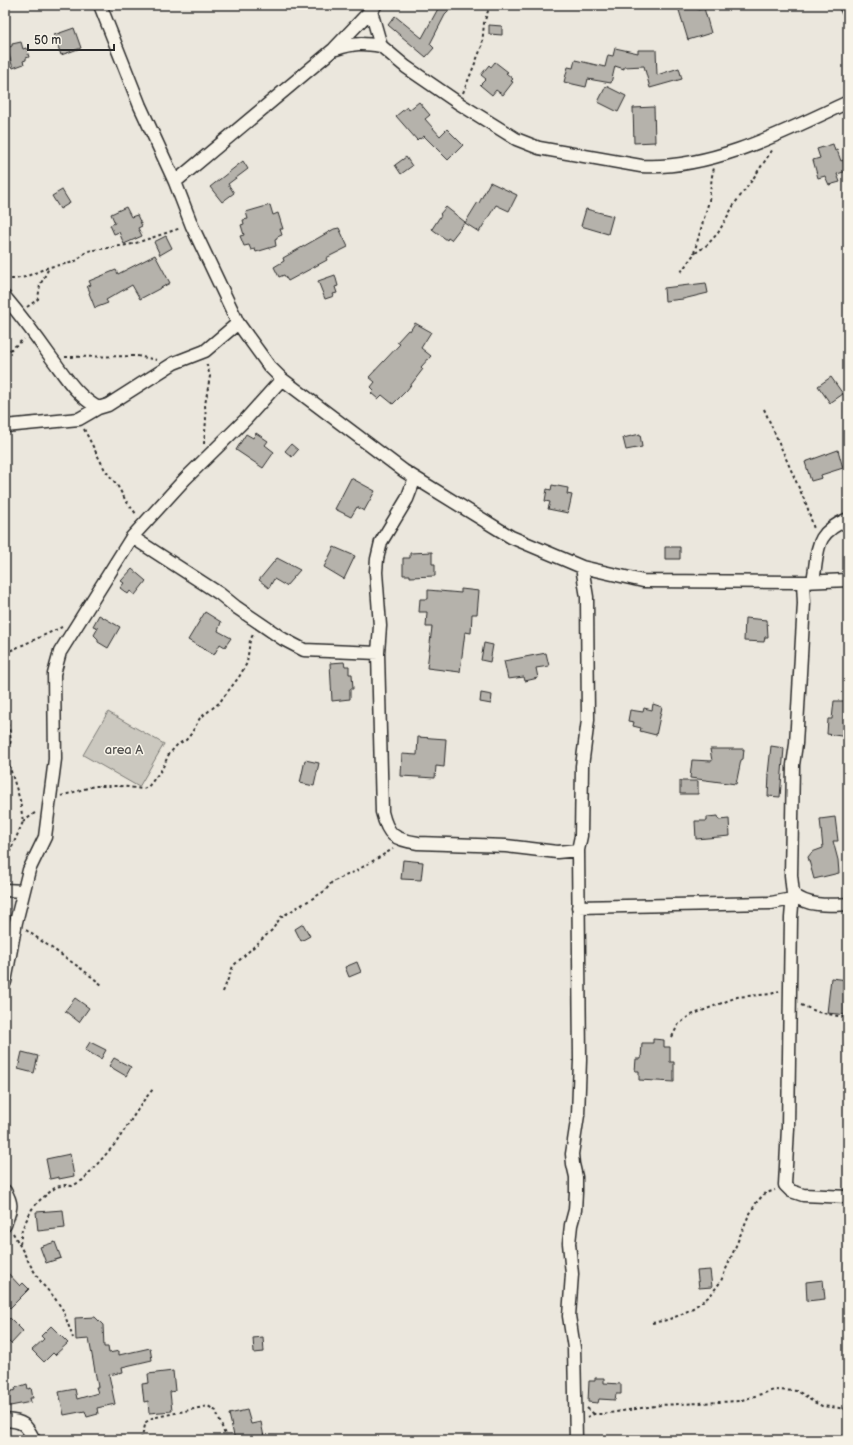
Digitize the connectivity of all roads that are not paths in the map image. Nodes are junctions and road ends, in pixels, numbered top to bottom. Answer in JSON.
{"nodes":[{"id":1,"x":100,"y":5,"type":"edge"},
{"id":2,"x":845,"y":5,"type":"edge"},
{"id":3,"x":373,"y":8,"type":"edge"},
{"id":4,"x":848,"y":11,"type":"edge"},
{"id":5,"x":382,"y":46,"type":"junction"},
{"id":6,"x":334,"y":49,"type":"junction"},
{"id":7,"x":848,"y":102,"type":"edge"},
{"id":8,"x":175,"y":182,"type":"junction"},
{"id":9,"x":5,"y":297,"type":"edge"},
{"id":10,"x":238,"y":323,"type":"junction"},
{"id":11,"x":282,"y":379,"type":"junction"},
{"id":12,"x":98,"y":408,"type":"junction"},
{"id":13,"x":5,"y":426,"type":"edge"},
{"id":14,"x":415,"y":478,"type":"junction"},
{"id":15,"x":848,"y":520,"type":"edge"},
{"id":16,"x":132,"y":537,"type":"junction"},
{"id":17,"x":582,"y":567,"type":"junction"},
{"id":18,"x":848,"y":580,"type":"edge"},
{"id":19,"x":808,"y":582,"type":"junction"},
{"id":20,"x":378,"y":653,"type":"junction"},
{"id":21,"x":578,"y":850,"type":"junction"},
{"id":22,"x":5,"y":890,"type":"edge"},
{"id":23,"x":23,"y":891,"type":"junction"},
{"id":24,"x":793,"y":897,"type":"junction"},
{"id":25,"x":848,"y":904,"type":"edge"},
{"id":26,"x":578,"y":907,"type":"junction"},
{"id":27,"x":5,"y":982,"type":"edge"},
{"id":28,"x":5,"y":1191,"type":"edge"},
{"id":29,"x":848,"y":1197,"type":"edge"},
{"id":30,"x":6,"y":1223,"type":"edge"},
{"id":31,"x":5,"y":1420,"type":"edge"},
{"id":32,"x":34,"y":1440,"type":"edge"},
{"id":33,"x":576,"y":1440,"type":"edge"}],
"edges":[{"from":1,"to":8,"type":"street"},
{"from":2,"to":4,"type":"street"},
{"from":3,"to":5,"type":"street"},
{"from":3,"to":6,"type":"street"},
{"from":5,"to":6,"type":"street"},
{"from":5,"to":7,"type":"street"},
{"from":6,"to":8,"type":"street"},
{"from":8,"to":10,"type":"street"},
{"from":9,"to":12,"type":"street"},
{"from":10,"to":11,"type":"street"},
{"from":10,"to":12,"type":"street"},
{"from":11,"to":14,"type":"street"},
{"from":11,"to":16,"type":"street"},
{"from":12,"to":13,"type":"street"},
{"from":14,"to":17,"type":"street"},
{"from":14,"to":20,"type":"street"},
{"from":15,"to":19,"type":"street"},
{"from":16,"to":20,"type":"street"},
{"from":16,"to":23,"type":"street"},
{"from":17,"to":19,"type":"street"},
{"from":17,"to":21,"type":"street"},
{"from":18,"to":19,"type":"street"},
{"from":19,"to":24,"type":"street"},
{"from":20,"to":21,"type":"street"},
{"from":21,"to":26,"type":"street"},
{"from":22,"to":23,"type":"street"},
{"from":23,"to":27,"type":"street"},
{"from":24,"to":25,"type":"street"},
{"from":24,"to":26,"type":"street"},
{"from":24,"to":29,"type":"street"},
{"from":26,"to":33,"type":"street"},
{"from":28,"to":30,"type":"street"},
{"from":31,"to":32,"type":"street"}]}
